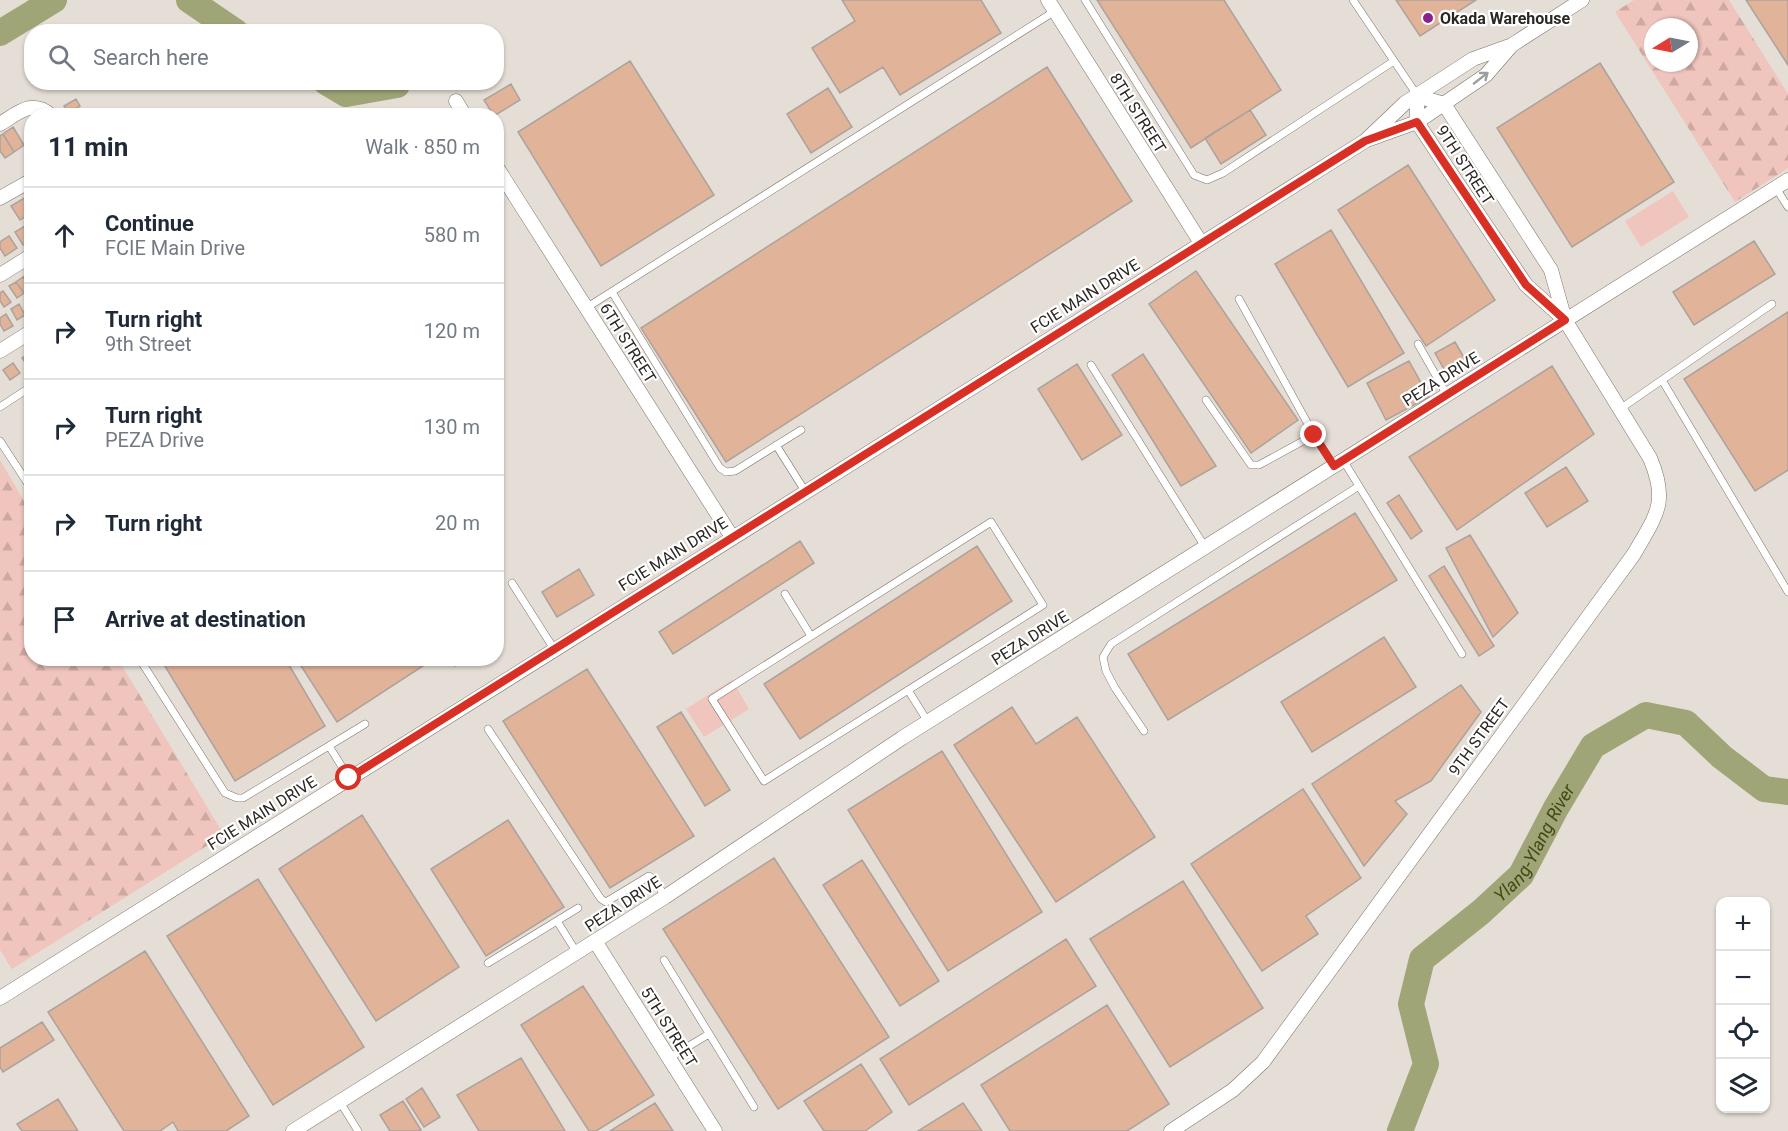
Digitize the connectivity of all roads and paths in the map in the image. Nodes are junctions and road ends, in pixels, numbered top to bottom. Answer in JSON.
{"nodes":[{"id":1,"x":1085,"y":0,"type":"edge"},
{"id":2,"x":1353,"y":0,"type":"edge"},
{"id":3,"x":1582,"y":0,"type":"edge"},
{"id":4,"x":1052,"y":6,"type":"edge"},
{"id":5,"x":1512,"y":45,"type":"junction"},
{"id":6,"x":1394,"y":61,"type":"junction"},
{"id":7,"x":1417,"y":96,"type":"junction"},
{"id":8,"x":456,"y":101,"type":"dead end"},
{"id":9,"x":1444,"y":104,"type":"junction"},
{"id":10,"x":460,"y":108,"type":"edge"},
{"id":11,"x":24,"y":109,"type":"edge"},
{"id":12,"x":1417,"y":122,"type":"junction"},
{"id":13,"x":0,"y":124,"type":"edge"},
{"id":14,"x":1365,"y":141,"type":"junction"},
{"id":15,"x":504,"y":179,"type":"edge"},
{"id":16,"x":1788,"y":180,"type":"edge"},
{"id":17,"x":24,"y":184,"type":"edge"},
{"id":18,"x":1776,"y":188,"type":"junction"},
{"id":19,"x":0,"y":198,"type":"edge"},
{"id":20,"x":1788,"y":207,"type":"edge"},
{"id":21,"x":1201,"y":243,"type":"junction"},
{"id":22,"x":24,"y":260,"type":"edge"},
{"id":23,"x":0,"y":274,"type":"edge"},
{"id":24,"x":612,"y":292,"type":"junction"},
{"id":25,"x":1239,"y":299,"type":"dead end"},
{"id":26,"x":1772,"y":304,"type":"dead end"},
{"id":27,"x":586,"y":308,"type":"junction"},
{"id":28,"x":1565,"y":320,"type":"junction"},
{"id":29,"x":24,"y":336,"type":"edge"},
{"id":30,"x":1418,"y":344,"type":"dead end"},
{"id":31,"x":0,"y":351,"type":"edge"},
{"id":32,"x":1091,"y":365,"type":"dead end"},
{"id":33,"x":1662,"y":380,"type":"junction"},
{"id":34,"x":24,"y":391,"type":"edge"},
{"id":35,"x":1447,"y":395,"type":"junction"},
{"id":36,"x":1206,"y":399,"type":"dead end"},
{"id":37,"x":0,"y":407,"type":"edge"},
{"id":38,"x":1620,"y":409,"type":"junction"},
{"id":39,"x":801,"y":430,"type":"dead end"},
{"id":40,"x":1314,"y":435,"type":"junction"},
{"id":41,"x":0,"y":441,"type":"edge"},
{"id":42,"x":776,"y":446,"type":"junction"},
{"id":43,"x":1338,"y":463,"type":"junction"},
{"id":44,"x":24,"y":478,"type":"edge"},
{"id":45,"x":1359,"y":486,"type":"junction"},
{"id":46,"x":805,"y":491,"type":"junction"},
{"id":47,"x":732,"y":537,"type":"junction"},
{"id":48,"x":1205,"y":547,"type":"junction"},
{"id":49,"x":512,"y":583,"type":"dead end"},
{"id":50,"x":1788,"y":592,"type":"edge"},
{"id":51,"x":784,"y":594,"type":"dead end"},
{"id":52,"x":811,"y":636,"type":"junction"},
{"id":53,"x":554,"y":649,"type":"junction"},
{"id":54,"x":1462,"y":654,"type":"dead end"},
{"id":55,"x":145,"y":666,"type":"edge"},
{"id":56,"x":908,"y":690,"type":"junction"},
{"id":57,"x":928,"y":722,"type":"junction"},
{"id":58,"x":365,"y":724,"type":"dead end"},
{"id":59,"x":488,"y":729,"type":"dead end"},
{"id":60,"x":1143,"y":731,"type":"dead end"},
{"id":61,"x":328,"y":746,"type":"junction"},
{"id":62,"x":349,"y":778,"type":"junction"},
{"id":63,"x":665,"y":897,"type":"junction"},
{"id":64,"x":578,"y":908,"type":"dead end"},
{"id":65,"x":557,"y":921,"type":"junction"},
{"id":66,"x":595,"y":941,"type":"junction"},
{"id":67,"x":577,"y":953,"type":"junction"},
{"id":68,"x":664,"y":960,"type":"dead end"},
{"id":69,"x":488,"y":963,"type":"dead end"},
{"id":70,"x":0,"y":998,"type":"edge"},
{"id":71,"x":709,"y":1034,"type":"junction"},
{"id":72,"x":669,"y":1058,"type":"junction"},
{"id":73,"x":340,"y":1102,"type":"junction"},
{"id":74,"x":754,"y":1107,"type":"dead end"},
{"id":75,"x":293,"y":1131,"type":"edge"},
{"id":76,"x":358,"y":1131,"type":"edge"},
{"id":77,"x":716,"y":1131,"type":"edge"},
{"id":78,"x":1171,"y":1131,"type":"edge"}],
"edges":[{"from":1,"to":6,"type":"lane"},
{"from":2,"to":6,"type":"lane"},
{"from":3,"to":5,"type":"street","name":"FCIE MAIN DRIVE"},
{"from":4,"to":21,"type":"street","name":"8TH STREET"},
{"from":4,"to":24,"type":"lane"},
{"from":5,"to":7,"type":"street","name":"FCIE MAIN DRIVE"},
{"from":9,"to":5,"type":"street","name":"FCIE MAIN DRIVE","one_way":true},
{"from":6,"to":7,"type":"lane"},
{"from":7,"to":9,"type":"street","name":"9TH STREET"},
{"from":7,"to":12,"type":"street","name":"9TH STREET"},
{"from":7,"to":14,"type":"street","name":"FCIE MAIN DRIVE"},
{"from":8,"to":10,"type":"street"},
{"from":9,"to":12,"type":"street","name":"FCIE MAIN DRIVE"},
{"from":9,"to":28,"type":"street","name":"9TH STREET"},
{"from":11,"to":13,"type":"street"},
{"from":12,"to":14,"type":"street","name":"FCIE MAIN DRIVE"},
{"from":12,"to":28,"type":"street","name":"9TH STREET"},
{"from":14,"to":21,"type":"street","name":"FCIE MAIN DRIVE"},
{"from":15,"to":27,"type":"street","name":"6TH STREET"},
{"from":16,"to":18,"type":"street","name":"PEZA DRIVE"},
{"from":17,"to":19,"type":"street"},
{"from":18,"to":20,"type":"lane"},
{"from":18,"to":28,"type":"street","name":"PEZA DRIVE"},
{"from":21,"to":46,"type":"street","name":"FCIE MAIN DRIVE"},
{"from":22,"to":23,"type":"street"},
{"from":24,"to":27,"type":"lane"},
{"from":24,"to":42,"type":"lane"},
{"from":25,"to":40,"type":"lane"},
{"from":26,"to":33,"type":"lane"},
{"from":27,"to":47,"type":"street","name":"6TH STREET"},
{"from":28,"to":35,"type":"street","name":"PEZA DRIVE"},
{"from":28,"to":38,"type":"street","name":"9TH STREET"},
{"from":29,"to":31,"type":"street"},
{"from":30,"to":35,"type":"lane"},
{"from":32,"to":48,"type":"lane"},
{"from":33,"to":38,"type":"lane"},
{"from":33,"to":50,"type":"lane"},
{"from":34,"to":37,"type":"lane"},
{"from":35,"to":43,"type":"street","name":"PEZA DRIVE"},
{"from":36,"to":40,"type":"lane"},
{"from":38,"to":78,"type":"street","name":"9TH STREET"},
{"from":39,"to":42,"type":"lane"},
{"from":40,"to":43,"type":"lane"},
{"from":41,"to":44,"type":"lane"},
{"from":42,"to":46,"type":"lane"},
{"from":43,"to":45,"type":"lane"},
{"from":43,"to":48,"type":"street","name":"PEZA DRIVE"},
{"from":45,"to":54,"type":"lane"},
{"from":45,"to":60,"type":"lane"},
{"from":46,"to":47,"type":"street","name":"FCIE MAIN DRIVE"},
{"from":47,"to":53,"type":"street","name":"FCIE MAIN DRIVE"},
{"from":48,"to":57,"type":"street","name":"PEZA DRIVE"},
{"from":49,"to":53,"type":"lane"},
{"from":51,"to":52,"type":"lane"},
{"from":52,"to":56,"type":"lane"},
{"from":52,"to":56,"type":"lane"},
{"from":53,"to":62,"type":"street","name":"FCIE MAIN DRIVE"},
{"from":55,"to":61,"type":"lane"},
{"from":56,"to":57,"type":"lane"},
{"from":57,"to":63,"type":"street","name":"PEZA DRIVE"},
{"from":58,"to":61,"type":"lane"},
{"from":59,"to":63,"type":"lane"},
{"from":61,"to":62,"type":"lane"},
{"from":62,"to":70,"type":"street","name":"FCIE MAIN DRIVE"},
{"from":63,"to":66,"type":"street","name":"PEZA DRIVE"},
{"from":64,"to":65,"type":"lane"},
{"from":65,"to":67,"type":"lane"},
{"from":65,"to":69,"type":"lane"},
{"from":66,"to":67,"type":"street","name":"PEZA DRIVE"},
{"from":66,"to":72,"type":"street","name":"5TH STREET"},
{"from":67,"to":73,"type":"street","name":"PEZA DRIVE"},
{"from":68,"to":71,"type":"lane"},
{"from":71,"to":72,"type":"lane"},
{"from":71,"to":74,"type":"lane"},
{"from":72,"to":77,"type":"street","name":"5TH STREET"},
{"from":73,"to":75,"type":"street","name":"PEZA DRIVE"},
{"from":73,"to":76,"type":"lane"}]}
